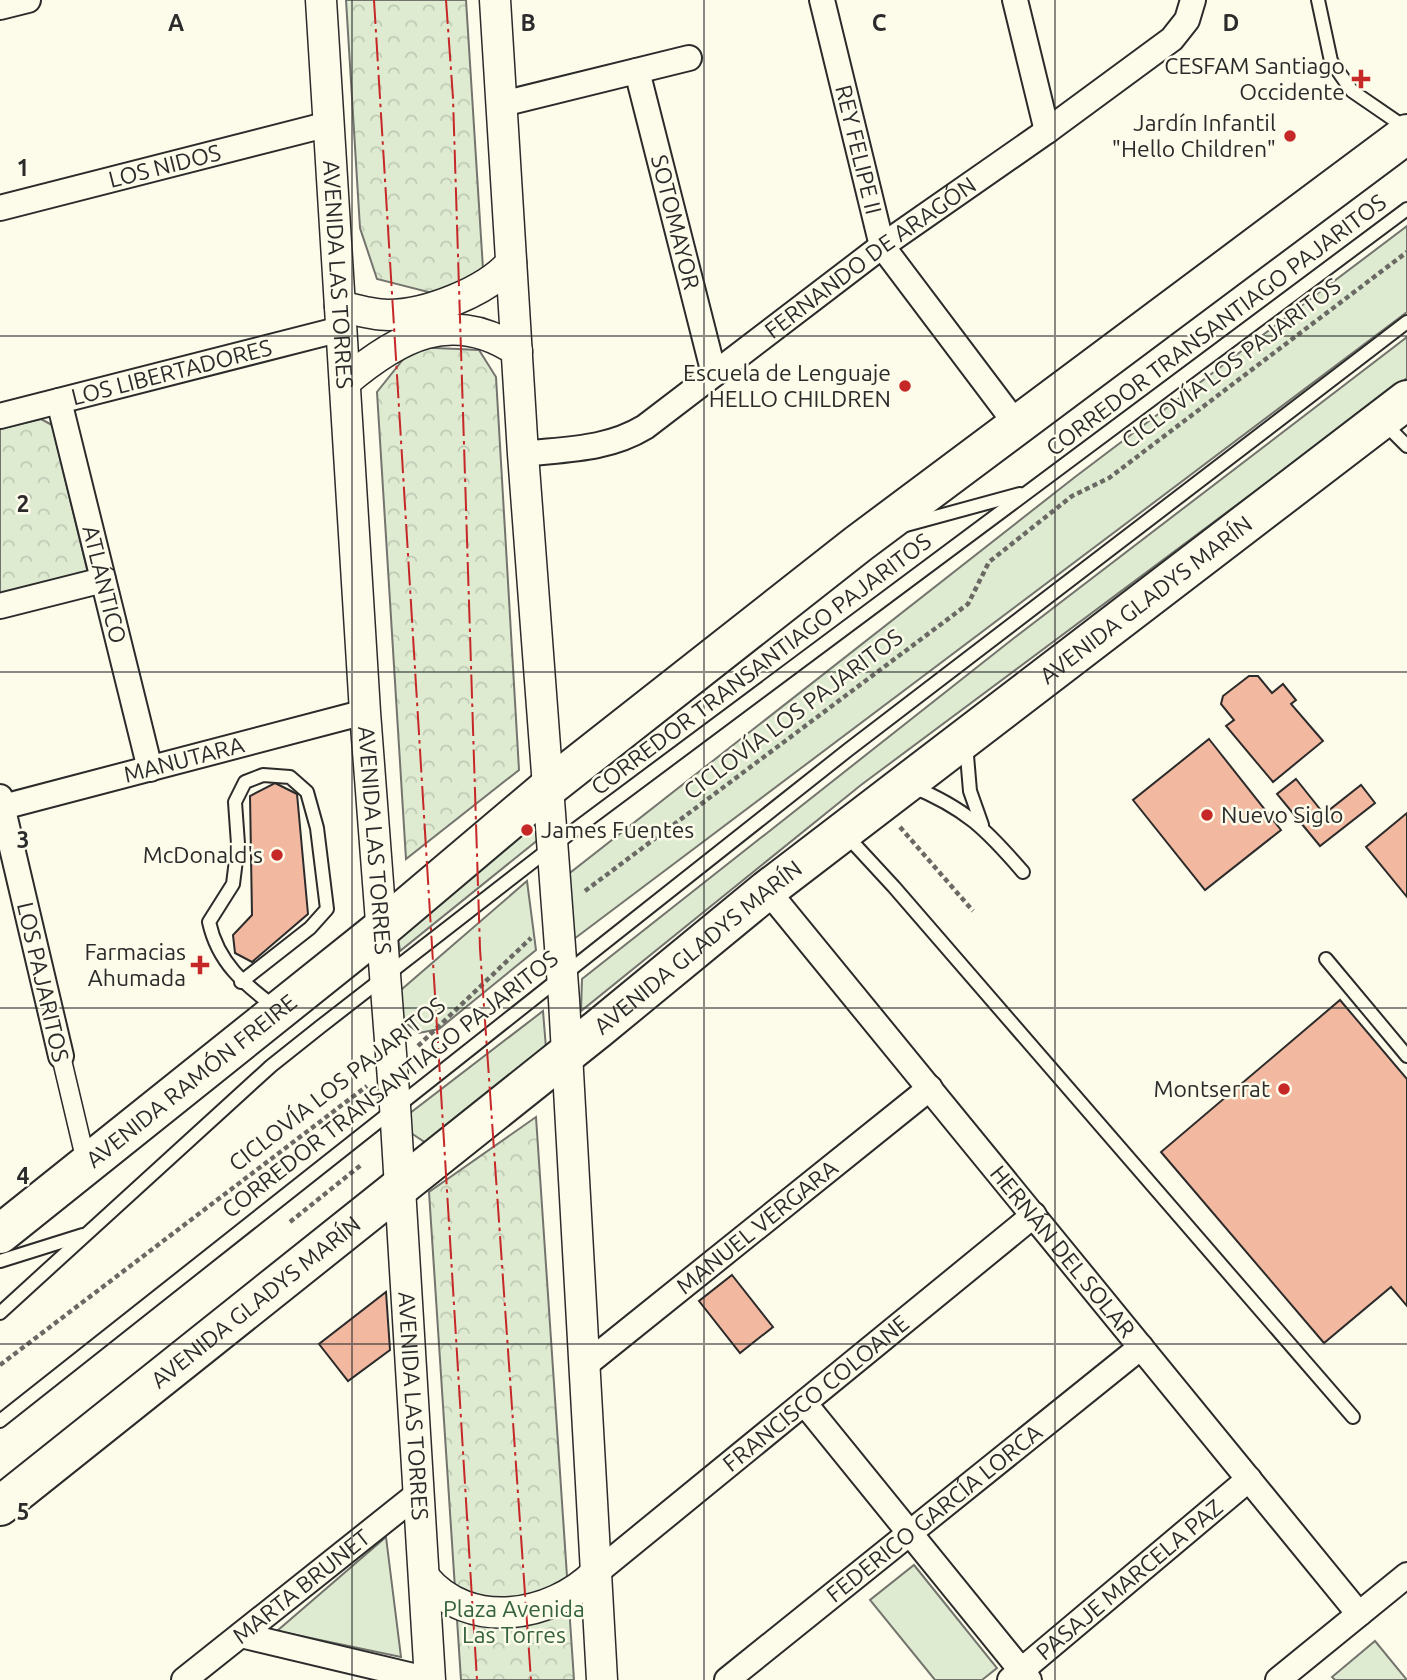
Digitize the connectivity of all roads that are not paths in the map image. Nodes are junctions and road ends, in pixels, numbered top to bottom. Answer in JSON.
{"nodes":[{"id":1,"x":28,"y":0,"type":"edge"},
{"id":2,"x":321,"y":0,"type":"edge"},
{"id":3,"x":495,"y":0,"type":"edge"},
{"id":4,"x":822,"y":0,"type":"edge"},
{"id":5,"x":1014,"y":0,"type":"edge"},
{"id":6,"x":1318,"y":0,"type":"edge"},
{"id":7,"x":1192,"y":4,"type":"edge"},
{"id":8,"x":0,"y":7,"type":"edge"},
{"id":9,"x":689,"y":58,"type":"dead end"},
{"id":10,"x":637,"y":71,"type":"junction"},
{"id":11,"x":502,"y":104,"type":"junction"},
{"id":12,"x":329,"y":124,"type":"junction"},
{"id":13,"x":1407,"y":129,"type":"edge"},
{"id":14,"x":1047,"y":131,"type":"junction"},
{"id":15,"x":1407,"y":134,"type":"edge"},
{"id":16,"x":0,"y":208,"type":"edge"},
{"id":17,"x":1407,"y":209,"type":"edge"},
{"id":18,"x":882,"y":246,"type":"junction"},
{"id":19,"x":511,"y":263,"type":"junction"},
{"id":20,"x":341,"y":317,"type":"junction"},
{"id":21,"x":1407,"y":322,"type":"edge"},
{"id":22,"x":517,"y":351,"type":"junction"},
{"id":23,"x":714,"y":374,"type":"junction"},
{"id":24,"x":345,"y":383,"type":"junction"},
{"id":25,"x":59,"y":401,"type":"junction"},
{"id":26,"x":0,"y":416,"type":"edge"},
{"id":27,"x":1398,"y":422,"type":"edge"},
{"id":28,"x":1017,"y":425,"type":"junction"},
{"id":29,"x":523,"y":454,"type":"junction"},
{"id":30,"x":1027,"y":492,"type":"junction"},
{"id":31,"x":858,"y":544,"type":"junction"},
{"id":32,"x":103,"y":580,"type":"junction"},
{"id":33,"x":0,"y":606,"type":"edge"},
{"id":34,"x":365,"y":712,"type":"junction"},
{"id":35,"x":966,"y":739,"type":"junction"},
{"id":36,"x":150,"y":769,"type":"junction"},
{"id":37,"x":549,"y":787,"type":"junction"},
{"id":38,"x":892,"y":793,"type":"junction"},
{"id":39,"x":1,"y":802,"type":"edge"},
{"id":40,"x":982,"y":825,"type":"junction"},
{"id":41,"x":842,"y":831,"type":"junction"},
{"id":42,"x":553,"y":846,"type":"junction"},
{"id":43,"x":1023,"y":872,"type":"dead end"},
{"id":44,"x":767,"y":890,"type":"junction"},
{"id":45,"x":381,"y":929,"type":"junction"},
{"id":46,"x":1326,"y":959,"type":"dead end"},
{"id":47,"x":562,"y":974,"type":"junction"},
{"id":48,"x":384,"y":977,"type":"junction"},
{"id":49,"x":241,"y":982,"type":"junction"},
{"id":50,"x":279,"y":1011,"type":"junction"},
{"id":51,"x":567,"y":1053,"type":"junction"},
{"id":52,"x":61,"y":1056,"type":"joint"},
{"id":53,"x":1407,"y":1056,"type":"edge"},
{"id":54,"x":930,"y":1088,"type":"junction"},
{"id":55,"x":395,"y":1106,"type":"junction"},
{"id":56,"x":87,"y":1166,"type":"junction"},
{"id":57,"x":400,"y":1187,"type":"junction"},
{"id":58,"x":1034,"y":1215,"type":"junction"},
{"id":59,"x":0,"y":1234,"type":"edge"},
{"id":60,"x":87,"y":1234,"type":"junction"},
{"id":61,"x":0,"y":1261,"type":"edge"},
{"id":62,"x":0,"y":1313,"type":"edge"},
{"id":63,"x":1141,"y":1347,"type":"junction"},
{"id":64,"x":584,"y":1366,"type":"junction"},
{"id":65,"x":805,"y":1404,"type":"junction"},
{"id":66,"x":1353,"y":1417,"type":"dead end"},
{"id":67,"x":0,"y":1421,"type":"edge"},
{"id":68,"x":1249,"y":1479,"type":"junction"},
{"id":69,"x":419,"y":1493,"type":"junction"},
{"id":70,"x":0,"y":1506,"type":"edge"},
{"id":71,"x":909,"y":1533,"type":"junction"},
{"id":72,"x":596,"y":1573,"type":"junction"},
{"id":73,"x":1407,"y":1575,"type":"edge"},
{"id":74,"x":425,"y":1578,"type":"junction"},
{"id":75,"x":1359,"y":1614,"type":"junction"},
{"id":76,"x":241,"y":1635,"type":"junction"},
{"id":77,"x":1305,"y":1672,"type":"edge"},
{"id":78,"x":1020,"y":1677,"type":"edge"},
{"id":79,"x":184,"y":1680,"type":"edge"},
{"id":80,"x":430,"y":1680,"type":"edge"},
{"id":81,"x":602,"y":1680,"type":"edge"},
{"id":82,"x":727,"y":1680,"type":"edge"},
{"id":83,"x":1278,"y":1680,"type":"edge"}],
"edges":[{"from":1,"to":8,"type":"street"},
{"from":2,"to":12,"type":"street","name":"AVENIDA LAS TORRES"},
{"from":3,"to":11,"type":"street"},
{"from":4,"to":18,"type":"street","name":"REY FELIPE II"},
{"from":5,"to":14,"type":"street"},
{"from":6,"to":13,"type":"lane"},
{"from":7,"to":14,"type":"street","name":"FERNANDO DE ARAGÓN"},
{"from":9,"to":10,"type":"street"},
{"from":10,"to":11,"type":"street"},
{"from":10,"to":23,"type":"street","name":"SOTOMAYOR"},
{"from":11,"to":19,"type":"street"},
{"from":12,"to":16,"type":"street","name":"LOS NIDOS"},
{"from":12,"to":20,"type":"street","name":"AVENIDA LAS TORRES"},
{"from":14,"to":18,"type":"street","name":"FERNANDO DE ARAGÓN"},
{"from":15,"to":28,"type":"main road"},
{"from":17,"to":30,"type":"lane","name":"CORREDOR TRANSANTIAGO PAJARITOS"},
{"from":18,"to":23,"type":"street","name":"FERNANDO DE ARAGÓN"},
{"from":18,"to":28,"type":"street","name":"REY FELIPE II"},
{"from":19,"to":20,"type":"street"},
{"from":19,"to":22,"type":"street"},
{"from":20,"to":24,"type":"street","name":"AVENIDA LAS TORRES"},
{"from":20,"to":25,"type":"street","name":"LOS LIBERTADORES"},
{"from":21,"to":47,"type":"lane","name":"CORREDOR TRANSANTIAGO PAJARITOS"},
{"from":22,"to":24,"type":"street"},
{"from":22,"to":29,"type":"street"},
{"from":23,"to":29,"type":"street","name":"FERNANDO DE ARAGÓN"},
{"from":24,"to":34,"type":"street","name":"AVENIDA LAS TORRES"},
{"from":25,"to":26,"type":"street","name":"LOS LIBERTADORES"},
{"from":25,"to":32,"type":"street","name":"ATLÁNTICO"},
{"from":27,"to":35,"type":"main road","name":"AVENIDA GLADYS MARÍN"},
{"from":28,"to":31,"type":"main road"},
{"from":29,"to":37,"type":"street"},
{"from":30,"to":31,"type":"lane"},
{"from":30,"to":42,"type":"lane","name":"CORREDOR TRANSANTIAGO PAJARITOS"},
{"from":31,"to":37,"type":"main road"},
{"from":32,"to":33,"type":"street"},
{"from":32,"to":36,"type":"street","name":"ATLÁNTICO"},
{"from":34,"to":36,"type":"street","name":"MANUTARA"},
{"from":34,"to":45,"type":"street","name":"AVENIDA LAS TORRES"},
{"from":35,"to":38,"type":"main road","name":"AVENIDA GLADYS MARÍN"},
{"from":35,"to":40,"type":"lane"},
{"from":36,"to":39,"type":"street","name":"MANUTARA"},
{"from":37,"to":42,"type":"street"},
{"from":37,"to":45,"type":"main road"},
{"from":38,"to":40,"type":"lane"},
{"from":38,"to":41,"type":"main road","name":"AVENIDA GLADYS MARÍN"},
{"from":39,"to":52,"type":"street","name":"LOS PAJARITOS"},
{"from":40,"to":43,"type":"lane"},
{"from":41,"to":44,"type":"main road","name":"AVENIDA GLADYS MARÍN"},
{"from":41,"to":66,"type":"lane"},
{"from":42,"to":47,"type":"street"},
{"from":42,"to":48,"type":"lane","name":"CORREDOR TRANSANTIAGO PAJARITOS"},
{"from":44,"to":51,"type":"main road","name":"AVENIDA GLADYS MARÍN"},
{"from":44,"to":54,"type":"street","name":"HERNÁN DEL SOLAR"},
{"from":45,"to":48,"type":"street","name":"AVENIDA LAS TORRES"},
{"from":45,"to":50,"type":"main road","name":"AVENIDA RAMÓN FREIRE"},
{"from":46,"to":53,"type":"lane"},
{"from":47,"to":51,"type":"street"},
{"from":47,"to":55,"type":"lane","name":"CORREDOR TRANSANTIAGO PAJARITOS"},
{"from":48,"to":55,"type":"street","name":"AVENIDA LAS TORRES"},
{"from":48,"to":60,"type":"lane","name":"CORREDOR TRANSANTIAGO PAJARITOS"},
{"from":49,"to":49,"type":"lane"},
{"from":49,"to":50,"type":"lane"},
{"from":50,"to":56,"type":"main road","name":"AVENIDA RAMÓN FREIRE"},
{"from":51,"to":57,"type":"main road","name":"AVENIDA GLADYS MARÍN"},
{"from":51,"to":64,"type":"street"},
{"from":52,"to":56,"type":"street","name":"LOS PAJARITOS"},
{"from":54,"to":58,"type":"street","name":"HERNÁN DEL SOLAR"},
{"from":54,"to":64,"type":"street","name":"MANUEL VERGARA"},
{"from":55,"to":57,"type":"street","name":"AVENIDA LAS TORRES"},
{"from":55,"to":67,"type":"lane","name":"CORREDOR TRANSANTIAGO PAJARITOS"},
{"from":56,"to":59,"type":"main road","name":"AVENIDA RAMÓN FREIRE"},
{"from":57,"to":69,"type":"street","name":"AVENIDA LAS TORRES"},
{"from":57,"to":70,"type":"main road","name":"AVENIDA GLADYS MARÍN"},
{"from":58,"to":63,"type":"street","name":"HERNÁN DEL SOLAR"},
{"from":58,"to":65,"type":"street","name":"FRANCISCO COLOANE"},
{"from":60,"to":61,"type":"lane"},
{"from":60,"to":62,"type":"lane","name":"CORREDOR TRANSANTIAGO PAJARITOS"},
{"from":63,"to":68,"type":"street","name":"HERNÁN DEL SOLAR"},
{"from":63,"to":71,"type":"street","name":"FEDERICO GARCÍA LORCA"},
{"from":64,"to":72,"type":"street"},
{"from":65,"to":71,"type":"street"},
{"from":65,"to":72,"type":"street","name":"FRANCISCO COLOANE"},
{"from":68,"to":75,"type":"street","name":"HERNÁN DEL SOLAR"},
{"from":68,"to":78,"type":"street","name":"PASAJE MARCELA PAZ"},
{"from":69,"to":74,"type":"street","name":"AVENIDA LAS TORRES"},
{"from":69,"to":76,"type":"street","name":"MARTA BRUNET"},
{"from":71,"to":78,"type":"street"},
{"from":71,"to":82,"type":"street","name":"FEDERICO GARCÍA LORCA"},
{"from":72,"to":74,"type":"street"},
{"from":72,"to":81,"type":"street"},
{"from":73,"to":75,"type":"street"},
{"from":74,"to":80,"type":"street","name":"AVENIDA LAS TORRES"},
{"from":75,"to":77,"type":"street"},
{"from":76,"to":79,"type":"street","name":"MARTA BRUNET"},
{"from":76,"to":80,"type":"street"},
{"from":77,"to":83,"type":"street"}]}
